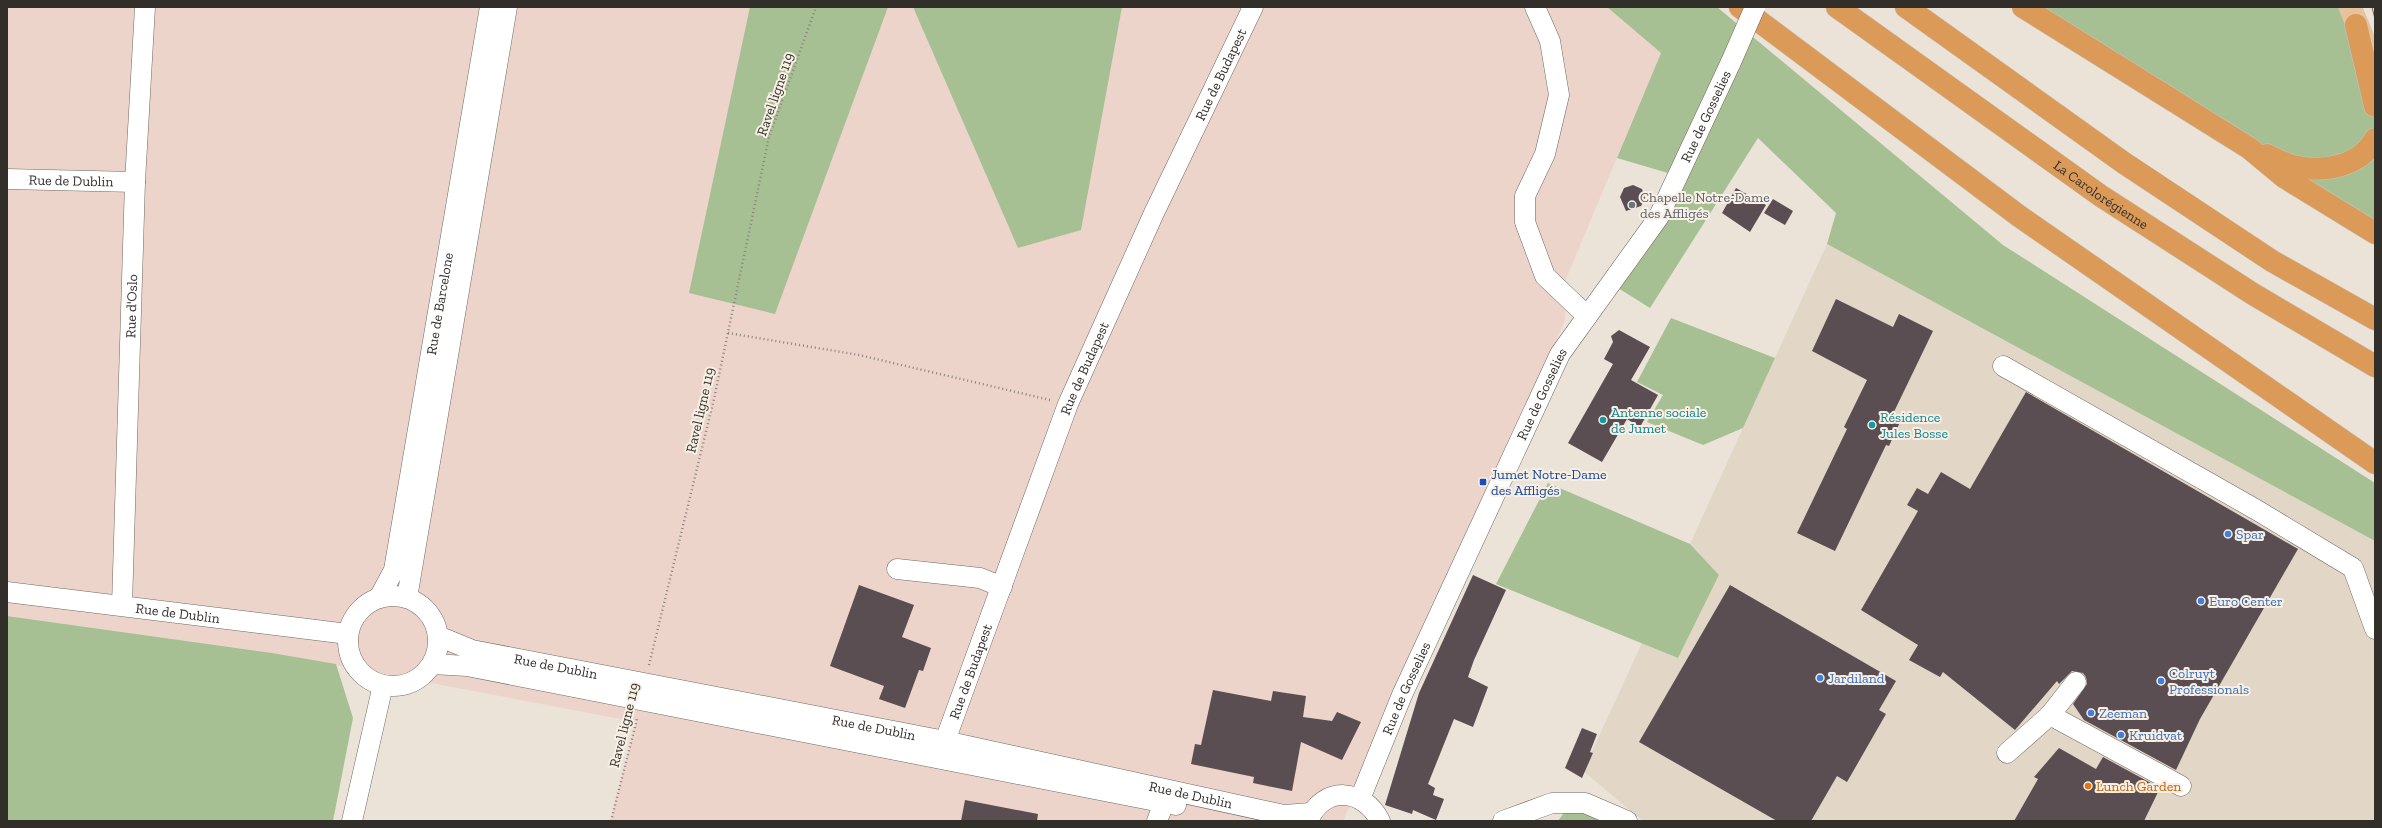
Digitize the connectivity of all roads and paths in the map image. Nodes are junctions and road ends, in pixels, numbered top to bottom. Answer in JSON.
{"nodes":[{"id":1,"x":145,"y":7,"type":"edge"},
{"id":2,"x":490,"y":7,"type":"edge"},
{"id":3,"x":508,"y":7,"type":"edge"},
{"id":4,"x":816,"y":7,"type":"edge"},
{"id":5,"x":1253,"y":7,"type":"edge"},
{"id":6,"x":1535,"y":7,"type":"edge"},
{"id":7,"x":1740,"y":7,"type":"edge"},
{"id":8,"x":1755,"y":7,"type":"edge"},
{"id":9,"x":1837,"y":7,"type":"edge"},
{"id":10,"x":1906,"y":7,"type":"edge"},
{"id":11,"x":2023,"y":7,"type":"edge"},
{"id":12,"x":2353,"y":16,"type":"edge"},
{"id":13,"x":2375,"y":64,"type":"edge"},
{"id":14,"x":2375,"y":106,"type":"edge"},
{"id":15,"x":2375,"y":139,"type":"edge"},
{"id":16,"x":2249,"y":148,"type":"junction"},
{"id":17,"x":7,"y":179,"type":"edge"},
{"id":18,"x":135,"y":182,"type":"junction"},
{"id":19,"x":2375,"y":233,"type":"edge"},
{"id":20,"x":1587,"y":316,"type":"junction"},
{"id":21,"x":2375,"y":319,"type":"edge"},
{"id":22,"x":728,"y":333,"type":"junction"},
{"id":23,"x":2003,"y":366,"type":"dead end"},
{"id":24,"x":2375,"y":366,"type":"edge"},
{"id":25,"x":1068,"y":404,"type":"junction"},
{"id":26,"x":2375,"y":463,"type":"edge"},
{"id":27,"x":897,"y":569,"type":"dead end"},
{"id":28,"x":1002,"y":587,"type":"junction"},
{"id":29,"x":7,"y":592,"type":"edge"},
{"id":30,"x":379,"y":598,"type":"junction"},
{"id":31,"x":407,"y":598,"type":"junction"},
{"id":32,"x":122,"y":605,"type":"junction"},
{"id":33,"x":2372,"y":609,"type":"edge"},
{"id":34,"x":2375,"y":630,"type":"edge"},
{"id":35,"x":348,"y":634,"type":"junction"},
{"id":36,"x":438,"y":636,"type":"junction"},
{"id":37,"x":432,"y":664,"type":"junction"},
{"id":38,"x":2076,"y":682,"type":"dead end"},
{"id":39,"x":383,"y":685,"type":"junction"},
{"id":40,"x":643,"y":692,"type":"junction"},
{"id":41,"x":2050,"y":715,"type":"junction"},
{"id":42,"x":945,"y":741,"type":"junction"},
{"id":43,"x":2006,"y":753,"type":"dead end"},
{"id":44,"x":2181,"y":786,"type":"dead end"},
{"id":45,"x":1360,"y":799,"type":"junction"},
{"id":46,"x":1161,"y":812,"type":"edge"},
{"id":47,"x":1310,"y":817,"type":"edge"},
{"id":48,"x":352,"y":821,"type":"edge"},
{"id":49,"x":611,"y":821,"type":"edge"},
{"id":50,"x":1252,"y":821,"type":"edge"},
{"id":51,"x":1380,"y":821,"type":"edge"},
{"id":52,"x":1503,"y":821,"type":"edge"},
{"id":53,"x":1627,"y":821,"type":"edge"}],
"edges":[{"from":1,"to":18,"type":"street","name":"Rue d'Oslo"},
{"from":2,"to":30,"type":"street","name":"Rue de Barcelone"},
{"from":3,"to":31,"type":"street","name":"Rue de Barcelone"},
{"from":4,"to":22,"type":"path","name":"Ravel ligne 119"},
{"from":5,"to":25,"type":"street","name":"Rue de Budapest"},
{"from":6,"to":20,"type":"street"},
{"from":7,"to":26,"type":"highway"},
{"from":8,"to":20,"type":"street","name":"Rue de Gosselies","bridge":true},
{"from":9,"to":24,"type":"highway","name":"La Carolorégienne"},
{"from":10,"to":21,"type":"highway"},
{"from":11,"to":16,"type":"highway"},
{"from":12,"to":13,"type":"main road"},
{"from":12,"to":14,"type":"highway"},
{"from":15,"to":16,"type":"highway"},
{"from":16,"to":19,"type":"highway"},
{"from":17,"to":18,"type":"street","name":"Rue de Dublin"},
{"from":18,"to":32,"type":"street","name":"Rue d'Oslo"},
{"from":20,"to":45,"type":"street","name":"Rue de Gosselies"},
{"from":22,"to":25,"type":"path"},
{"from":22,"to":40,"type":"path","name":"Ravel ligne 119"},
{"from":23,"to":33,"type":"street"},
{"from":25,"to":28,"type":"street","name":"Rue de Budapest"},
{"from":27,"to":28,"type":"street"},
{"from":28,"to":42,"type":"street","name":"Rue de Budapest"},
{"from":29,"to":32,"type":"street","name":"Rue de Dublin"},
{"from":30,"to":31,"type":"street"},
{"from":30,"to":35,"type":"street"},
{"from":31,"to":36,"type":"street"},
{"from":32,"to":35,"type":"street","name":"Rue de Dublin"},
{"from":33,"to":34,"type":"street"},
{"from":35,"to":39,"type":"street"},
{"from":36,"to":37,"type":"street"},
{"from":36,"to":40,"type":"street","name":"Rue de Dublin"},
{"from":37,"to":39,"type":"street"},
{"from":37,"to":40,"type":"street","name":"Rue de Dublin"},
{"from":38,"to":41,"type":"street"},
{"from":39,"to":48,"type":"street"},
{"from":40,"to":42,"type":"street","name":"Rue de Dublin"},
{"from":40,"to":46,"type":"street","name":"Rue de Dublin"},
{"from":40,"to":49,"type":"path","name":"Ravel ligne 119"},
{"from":41,"to":43,"type":"street"},
{"from":41,"to":44,"type":"street"},
{"from":42,"to":47,"type":"street","name":"Rue de Dublin"},
{"from":45,"to":47,"type":"street"},
{"from":45,"to":51,"type":"street"},
{"from":46,"to":50,"type":"street","name":"Rue de Dublin"},
{"from":52,"to":53,"type":"street"}]}
